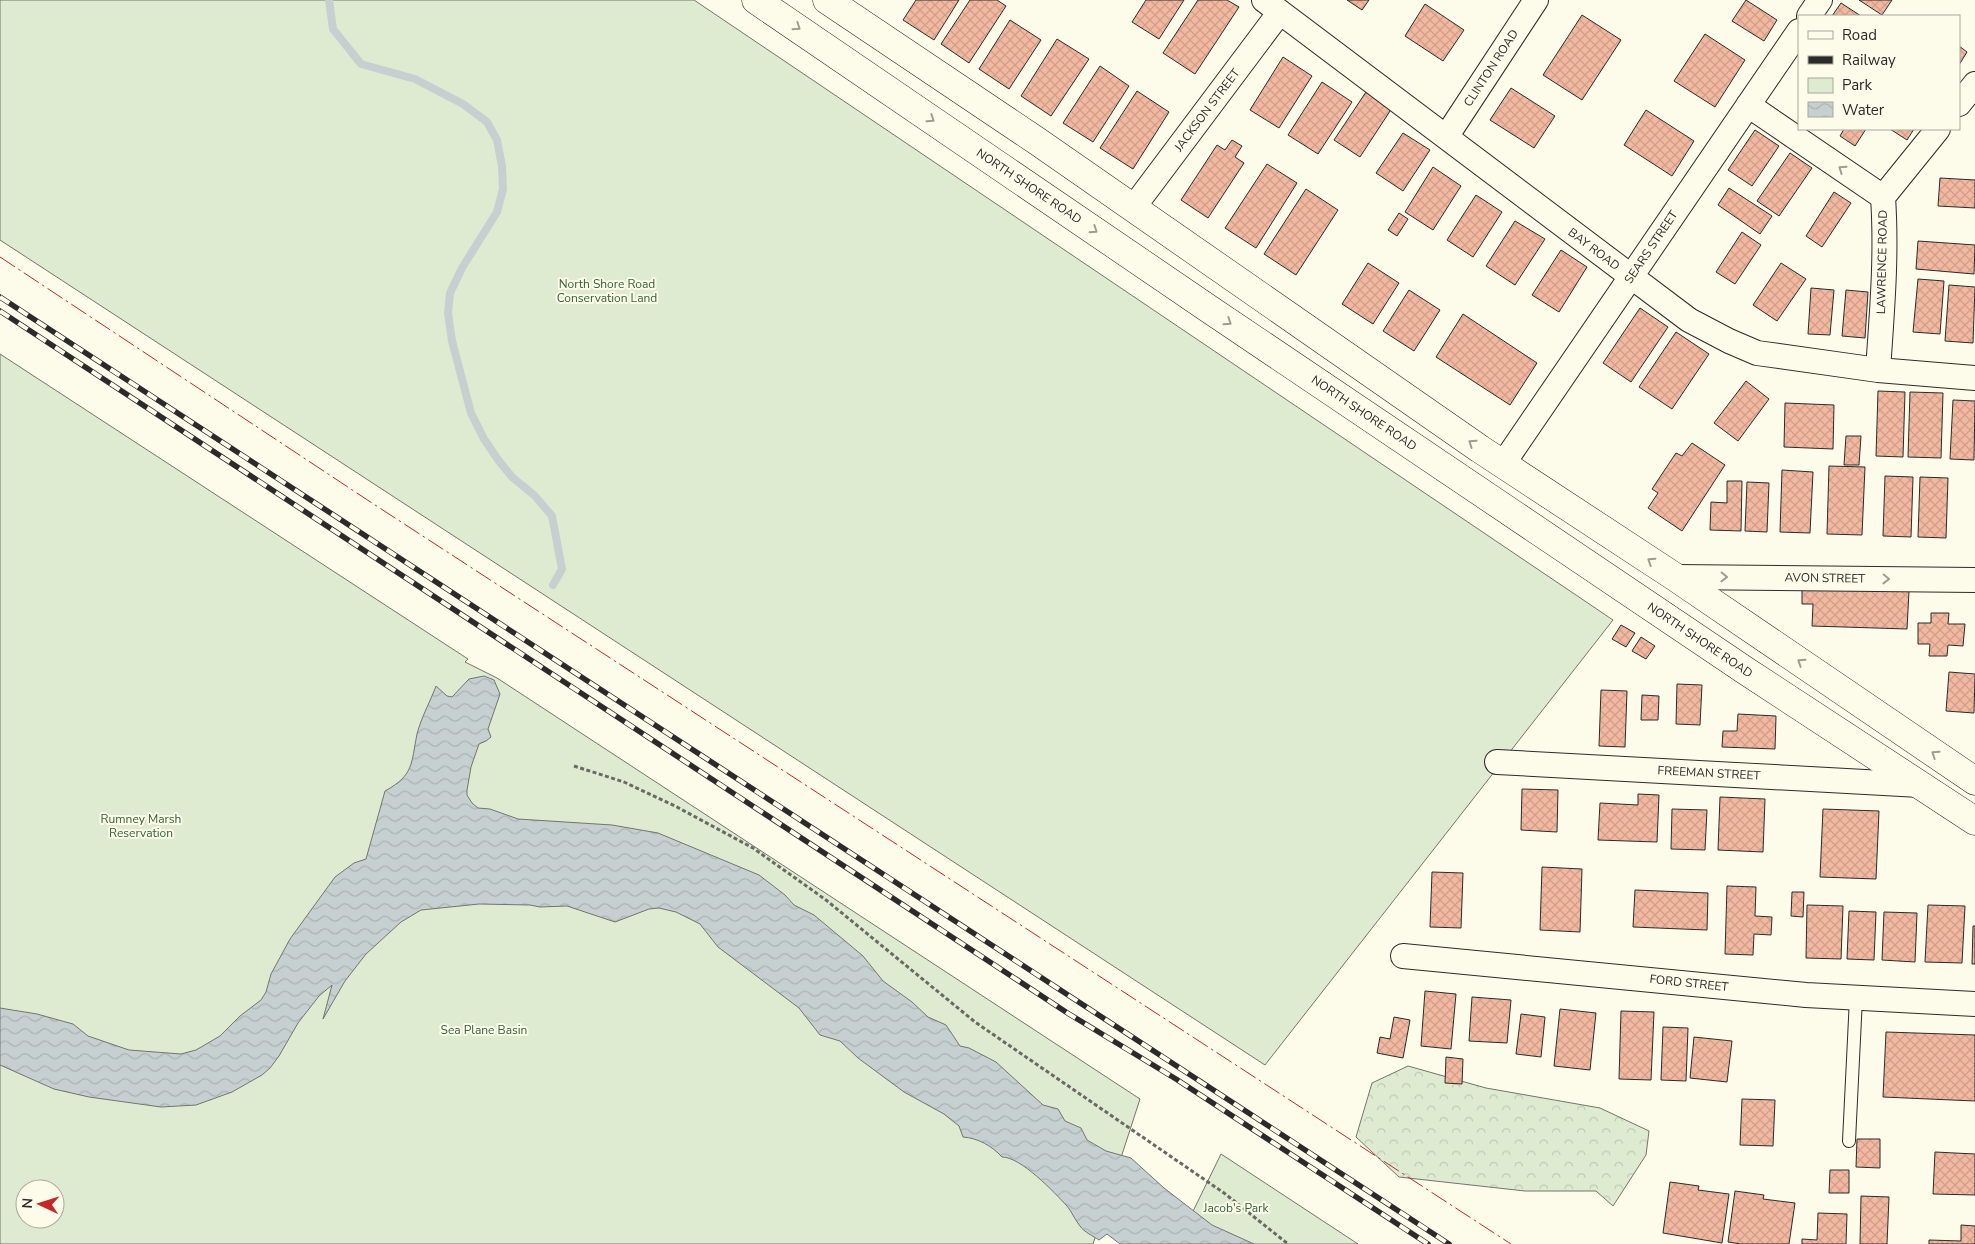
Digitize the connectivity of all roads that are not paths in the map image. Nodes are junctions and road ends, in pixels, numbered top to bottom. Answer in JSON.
{"nodes":[{"id":1,"x":756,"y":0,"type":"edge"},
{"id":2,"x":828,"y":0,"type":"edge"},
{"id":3,"x":1536,"y":0,"type":"edge"},
{"id":4,"x":1820,"y":0,"type":"edge"},
{"id":5,"x":1272,"y":6,"type":"edge"},
{"id":6,"x":1810,"y":15,"type":"edge"},
{"id":7,"x":1798,"y":32,"type":"edge"},
{"id":8,"x":1975,"y":84,"type":"edge"},
{"id":9,"x":1960,"y":103,"type":"edge"},
{"id":10,"x":1748,"y":104,"type":"junction"},
{"id":11,"x":1937,"y":130,"type":"edge"},
{"id":12,"x":1446,"y":137,"type":"junction"},
{"id":13,"x":1883,"y":197,"type":"junction"},
{"id":14,"x":1134,"y":208,"type":"junction"},
{"id":15,"x":1631,"y":276,"type":"junction"},
{"id":16,"x":1878,"y":370,"type":"junction"},
{"id":17,"x":1975,"y":378,"type":"edge"},
{"id":18,"x":1503,"y":464,"type":"junction"},
{"id":19,"x":1675,"y":577,"type":"junction"},
{"id":20,"x":1975,"y":580,"type":"edge"},
{"id":21,"x":1498,"y":762,"type":"dead end"},
{"id":22,"x":1975,"y":781,"type":"edge"},
{"id":23,"x":1920,"y":785,"type":"junction"},
{"id":24,"x":1975,"y":821,"type":"edge"},
{"id":25,"x":1403,"y":956,"type":"dead end"},
{"id":26,"x":1856,"y":998,"type":"junction"},
{"id":27,"x":1975,"y":1004,"type":"edge"},
{"id":28,"x":1849,"y":1141,"type":"dead end"}],
"edges":[{"from":1,"to":23,"type":"highway","name":"NORTH SHORE ROAD","one_way":true},
{"from":2,"to":14,"type":"highway"},
{"from":3,"to":12,"type":"street","name":"CLINTON ROAD"},
{"from":4,"to":6,"type":"street"},
{"from":5,"to":12,"type":"street","name":"BAY ROAD"},
{"from":5,"to":14,"type":"street","name":"JACKSON STREET"},
{"from":7,"to":10,"type":"street","name":"SEARS STREET"},
{"from":8,"to":9,"type":"street"},
{"from":13,"to":10,"type":"street","name":"LAWRENCE ROAD","one_way":true},
{"from":10,"to":15,"type":"street","name":"SEARS STREET"},
{"from":11,"to":13,"type":"street"},
{"from":12,"to":15,"type":"street","name":"BAY ROAD"},
{"from":13,"to":16,"type":"street","name":"LAWRENCE ROAD"},
{"from":18,"to":14,"type":"highway","one_way":true},
{"from":15,"to":16,"type":"street","name":"BAY ROAD"},
{"from":15,"to":18,"type":"street","name":"SEARS STREET"},
{"from":16,"to":17,"type":"street","name":"BAY ROAD"},
{"from":19,"to":18,"type":"highway","one_way":true},
{"from":19,"to":20,"type":"street","name":"AVON STREET","one_way":true},
{"from":22,"to":19,"type":"highway","one_way":true},
{"from":21,"to":23,"type":"street","name":"FREEMAN STREET"},
{"from":23,"to":24,"type":"highway","name":"NORTH SHORE ROAD"},
{"from":25,"to":26,"type":"street","name":"FORD STREET"},
{"from":26,"to":27,"type":"street","name":"FORD STREET"},
{"from":26,"to":28,"type":"lane"}]}
